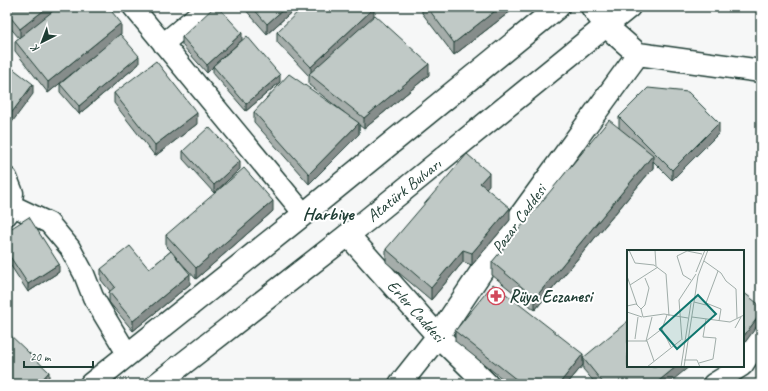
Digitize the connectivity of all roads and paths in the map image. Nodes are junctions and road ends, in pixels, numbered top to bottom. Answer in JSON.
{"nodes":[{"id":1,"x":133,"y":7,"type":"edge"},
{"id":2,"x":207,"y":7,"type":"edge"},
{"id":3,"x":558,"y":7,"type":"edge"},
{"id":4,"x":592,"y":7,"type":"edge"},
{"id":5,"x":629,"y":7,"type":"edge"},
{"id":6,"x":606,"y":26,"type":"junction"},
{"id":7,"x":163,"y":44,"type":"junction"},
{"id":8,"x":638,"y":54,"type":"junction"},
{"id":9,"x":761,"y":71,"type":"edge"},
{"id":10,"x":7,"y":178,"type":"edge"},
{"id":11,"x":9,"y":210,"type":"edge"},
{"id":12,"x":304,"y":214,"type":"junction"},
{"id":13,"x":348,"y":234,"type":"junction"},
{"id":14,"x":438,"y":336,"type":"junction"},
{"id":15,"x":761,"y":337,"type":"edge"},
{"id":16,"x":128,"y":355,"type":"junction"},
{"id":17,"x":744,"y":363,"type":"edge"},
{"id":18,"x":740,"y":367,"type":"edge"},
{"id":19,"x":721,"y":382,"type":"edge"},
{"id":20,"x":92,"y":384,"type":"edge"},
{"id":21,"x":157,"y":384,"type":"edge"},
{"id":22,"x":400,"y":384,"type":"edge"},
{"id":23,"x":487,"y":384,"type":"edge"}],
"edges":[{"from":1,"to":7,"type":"street"},
{"from":2,"to":7,"type":"street"},
{"from":3,"to":12,"type":"main road"},
{"from":4,"to":6,"type":"main road"},
{"from":5,"to":6,"type":"main road","name":"Atatürk Bulvarı"},
{"from":6,"to":8,"type":"main road"},
{"from":6,"to":13,"type":"main road","name":"Atatürk Bulvarı"},
{"from":7,"to":12,"type":"street"},
{"from":8,"to":9,"type":"main road"},
{"from":8,"to":14,"type":"main road","name":"Pazar Caddesi"},
{"from":10,"to":11,"type":"street"},
{"from":11,"to":16,"type":"street"},
{"from":12,"to":16,"type":"main road"},
{"from":13,"to":14,"type":"main road","name":"Erler Caddesi"},
{"from":13,"to":21,"type":"main road","name":"Atatürk Bulvarı"},
{"from":14,"to":22,"type":"main road","name":"Pazar Caddesi"},
{"from":14,"to":23,"type":"main road","name":"Erler Caddesi"},
{"from":15,"to":17,"type":"street"},
{"from":16,"to":20,"type":"main road"},
{"from":18,"to":19,"type":"street"}]}
